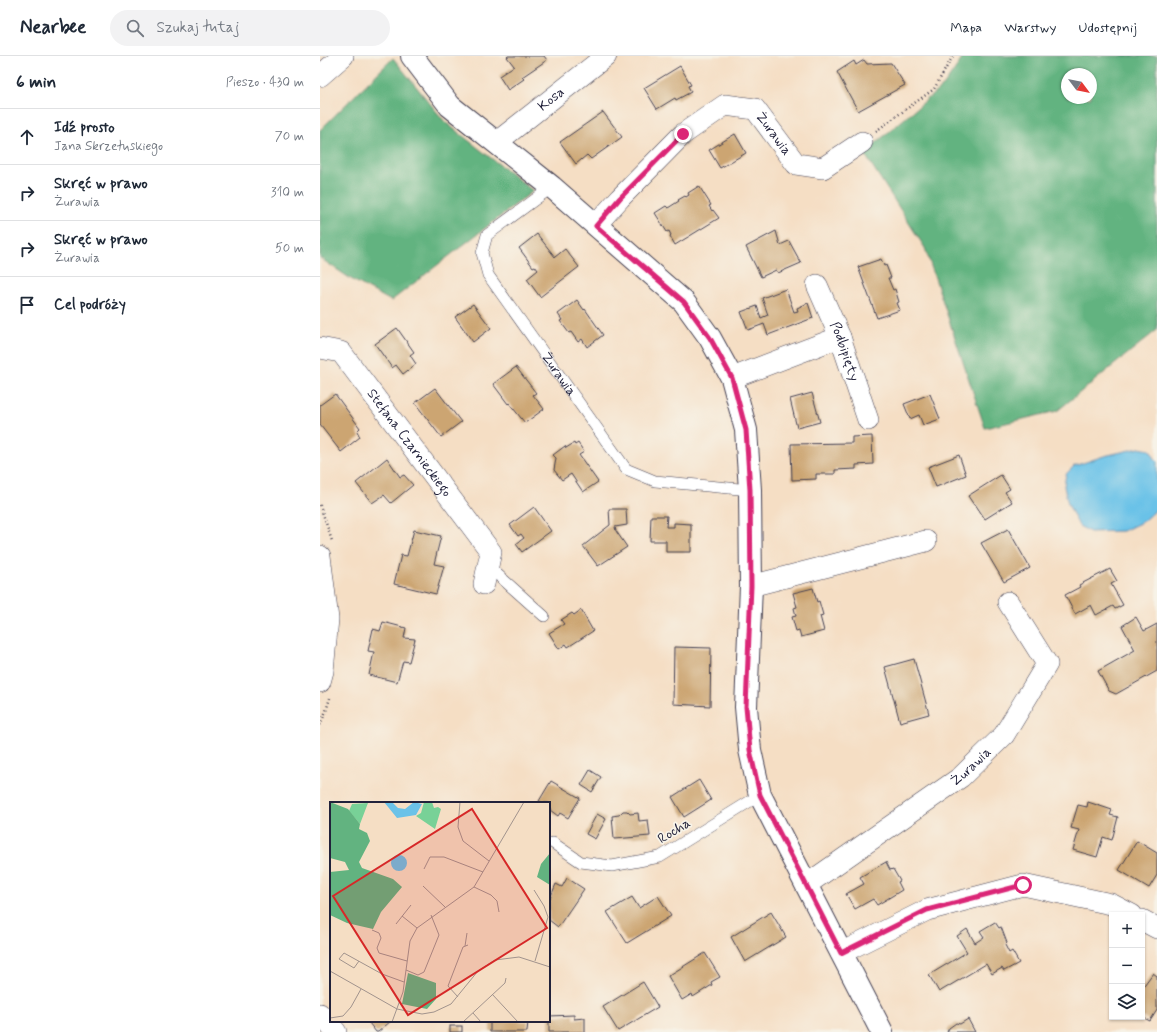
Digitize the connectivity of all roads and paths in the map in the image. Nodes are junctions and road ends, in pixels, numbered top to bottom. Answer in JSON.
{"nodes":[{"id":1,"x":343,"y":56,"type":"edge"},
{"id":2,"x":412,"y":56,"type":"edge"},
{"id":3,"x":606,"y":56,"type":"edge"},
{"id":4,"x":953,"y":56,"type":"edge"},
{"id":5,"x":320,"y":76,"type":"edge"},
{"id":6,"x":497,"y":142,"type":"junction"},
{"id":7,"x":862,"y":142,"type":"joint"},
{"id":8,"x":552,"y":187,"type":"junction"},
{"id":9,"x":596,"y":226,"type":"junction"},
{"id":10,"x":817,"y":285,"type":"dead end"},
{"id":11,"x":840,"y":337,"type":"junction"},
{"id":12,"x":320,"y":348,"type":"edge"},
{"id":13,"x":732,"y":378,"type":"junction"},
{"id":14,"x":868,"y":420,"type":"dead end"},
{"id":15,"x":750,"y":490,"type":"junction"},
{"id":16,"x":926,"y":541,"type":"dead end"},
{"id":17,"x":320,"y":556,"type":"edge"},
{"id":18,"x":488,"y":567,"type":"joint"},
{"id":19,"x":751,"y":586,"type":"junction"},
{"id":20,"x":1008,"y":602,"type":"dead end"},
{"id":21,"x":544,"y":616,"type":"dead end"},
{"id":22,"x":320,"y":682,"type":"edge"},
{"id":23,"x":760,"y":795,"type":"junction"},
{"id":24,"x":553,"y":843,"type":"dead end"},
{"id":25,"x":806,"y":885,"type":"junction"},
{"id":26,"x":1126,"y":912,"type":"edge"},
{"id":27,"x":1145,"y":922,"type":"edge"},
{"id":28,"x":1157,"y":928,"type":"edge"},
{"id":29,"x":841,"y":953,"type":"junction"},
{"id":30,"x":320,"y":1014,"type":"edge"},
{"id":31,"x":336,"y":1032,"type":"edge"},
{"id":32,"x":882,"y":1032,"type":"edge"}],
"edges":[{"from":1,"to":5,"type":"street"},
{"from":2,"to":6,"type":"street"},
{"from":3,"to":6,"type":"street","name":"Kosa"},
{"from":4,"to":7,"type":"path"},
{"from":6,"to":8,"type":"street"},
{"from":7,"to":9,"type":"street","name":"Żurawia"},
{"from":8,"to":9,"type":"street"},
{"from":8,"to":15,"type":"lane","name":"Żurawia"},
{"from":9,"to":13,"type":"street"},
{"from":10,"to":11,"type":"street","name":"Podbipięty"},
{"from":11,"to":13,"type":"street"},
{"from":11,"to":14,"type":"street","name":"Podbipięty"},
{"from":12,"to":18,"type":"street","name":"Stefana Czarnieckiego"},
{"from":13,"to":15,"type":"street"},
{"from":15,"to":19,"type":"street"},
{"from":16,"to":19,"type":"street"},
{"from":17,"to":22,"type":"street"},
{"from":18,"to":21,"type":"lane"},
{"from":19,"to":23,"type":"street"},
{"from":20,"to":25,"type":"street","name":"Żurawia"},
{"from":23,"to":24,"type":"lane","name":"Rocha"},
{"from":23,"to":25,"type":"street"},
{"from":25,"to":29,"type":"street"},
{"from":26,"to":29,"type":"street"},
{"from":27,"to":28,"type":"street"},
{"from":29,"to":32,"type":"street"},
{"from":30,"to":31,"type":"street"}]}
